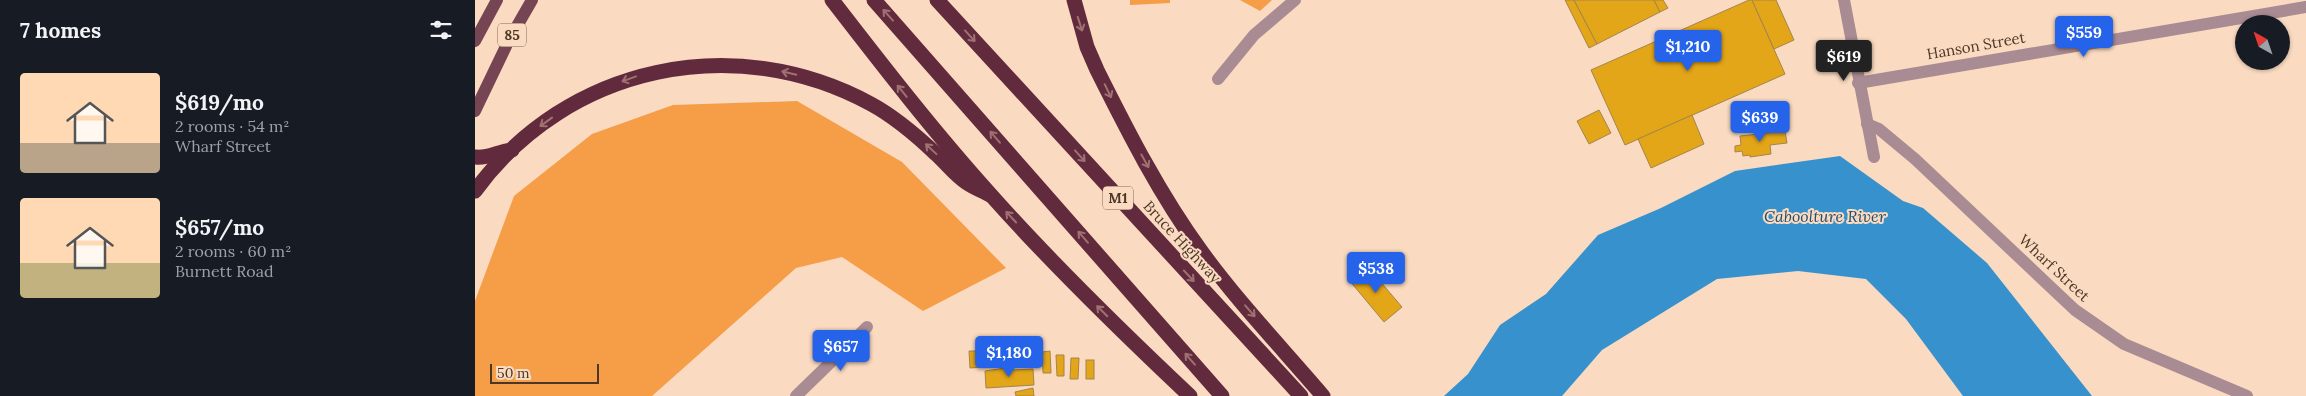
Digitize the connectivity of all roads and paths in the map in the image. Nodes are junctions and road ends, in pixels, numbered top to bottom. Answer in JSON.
{"nodes":[{"id":1,"x":497,"y":0,"type":"edge"},
{"id":2,"x":532,"y":0,"type":"edge"},
{"id":3,"x":832,"y":0,"type":"edge"},
{"id":4,"x":874,"y":0,"type":"edge"},
{"id":5,"x":937,"y":0,"type":"edge"},
{"id":6,"x":1073,"y":0,"type":"edge"},
{"id":7,"x":1295,"y":0,"type":"edge"},
{"id":8,"x":1844,"y":0,"type":"edge"},
{"id":9,"x":2306,"y":7,"type":"edge"},
{"id":10,"x":475,"y":41,"type":"edge"},
{"id":11,"x":1218,"y":80,"type":"dead end"},
{"id":12,"x":1858,"y":83,"type":"junction"},
{"id":13,"x":475,"y":111,"type":"edge"},
{"id":14,"x":1867,"y":124,"type":"junction"},
{"id":15,"x":512,"y":150,"type":"junction"},
{"id":16,"x":475,"y":157,"type":"edge"},
{"id":17,"x":1874,"y":157,"type":"dead end"},
{"id":18,"x":475,"y":191,"type":"edge"},
{"id":19,"x":990,"y":195,"type":"junction"},
{"id":20,"x":867,"y":327,"type":"dead end"},
{"id":21,"x":796,"y":396,"type":"edge"},
{"id":22,"x":1190,"y":396,"type":"edge"},
{"id":23,"x":1222,"y":396,"type":"edge"},
{"id":24,"x":1301,"y":396,"type":"edge"},
{"id":25,"x":1323,"y":396,"type":"edge"},
{"id":26,"x":2247,"y":396,"type":"edge"}],
"edges":[{"from":1,"to":10,"type":"main road"},
{"from":2,"to":13,"type":"main road","number":"85"},
{"from":19,"to":3,"type":"highway","one_way":true},
{"from":23,"to":4,"type":"highway","one_way":true},
{"from":5,"to":24,"type":"highway","name":"Bruce Highway","number":"M1","one_way":true},
{"from":6,"to":25,"type":"highway","one_way":true},
{"from":7,"to":11,"type":"street"},
{"from":8,"to":12,"type":"street"},
{"from":9,"to":12,"type":"street","name":"Hanson Street"},
{"from":12,"to":14,"type":"street"},
{"from":14,"to":17,"type":"street"},
{"from":14,"to":26,"type":"street","name":"Wharf Street"},
{"from":15,"to":16,"type":"highway"},
{"from":15,"to":18,"type":"highway"},
{"from":19,"to":15,"type":"highway","one_way":true},
{"from":22,"to":19,"type":"highway","one_way":true},
{"from":20,"to":21,"type":"street"}]}
